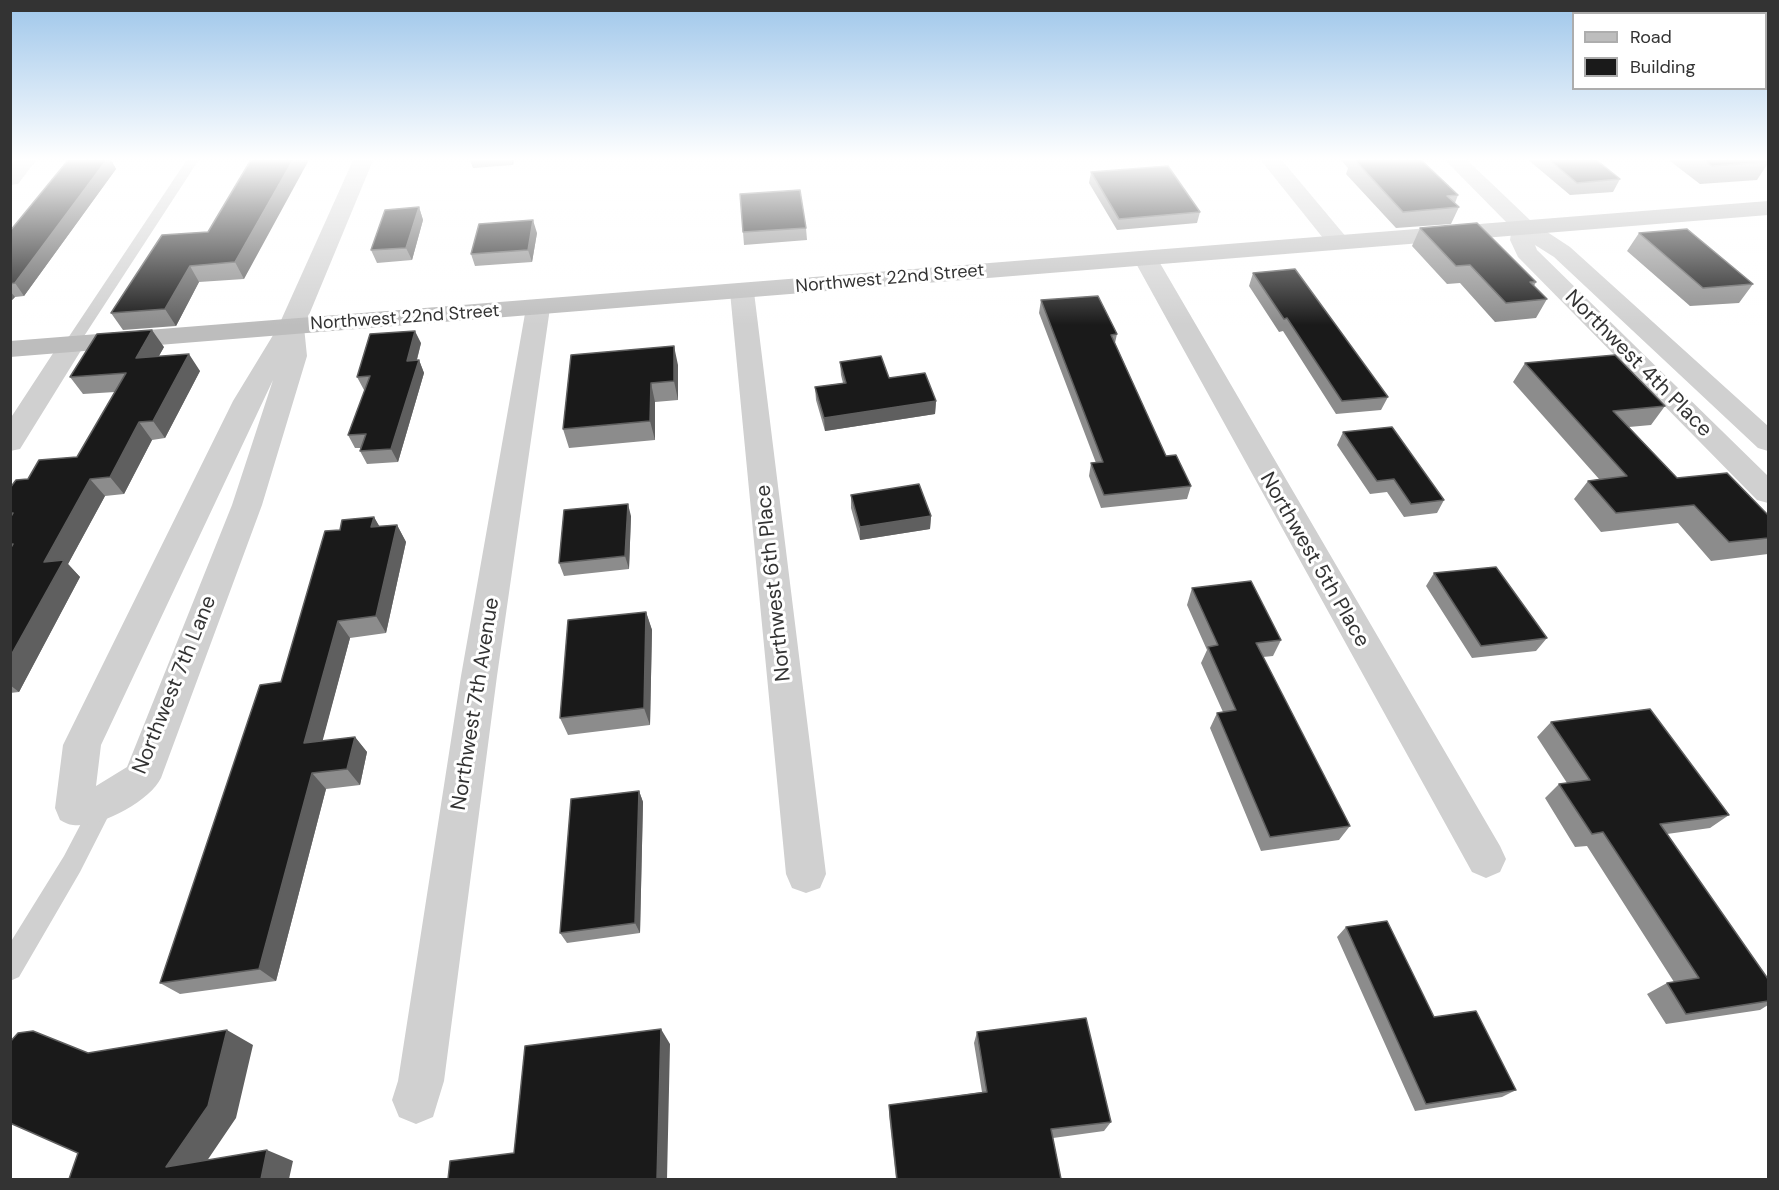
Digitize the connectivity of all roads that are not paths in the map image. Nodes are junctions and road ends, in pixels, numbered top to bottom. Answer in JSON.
{"nodes":[{"id":1,"x":158,"y":214,"type":"edge"},
{"id":2,"x":340,"y":214,"type":"edge"},
{"id":3,"x":1315,"y":214,"type":"edge"},
{"id":4,"x":1510,"y":214,"type":"edge"},
{"id":5,"x":1697,"y":214,"type":"edge"},
{"id":6,"x":1524,"y":227,"type":"junction"},
{"id":7,"x":1339,"y":243,"type":"junction"},
{"id":8,"x":1145,"y":258,"type":"junction"},
{"id":9,"x":742,"y":291,"type":"junction"},
{"id":10,"x":538,"y":308,"type":"junction"},
{"id":11,"x":291,"y":327,"type":"junction"},
{"id":12,"x":72,"y":344,"type":"junction"},
{"id":13,"x":10,"y":349,"type":"edge"},
{"id":14,"x":1768,"y":441,"type":"edge"},
{"id":15,"x":10,"y":442,"type":"edge"},
{"id":16,"x":1768,"y":493,"type":"edge"},
{"id":17,"x":104,"y":802,"type":"junction"},
{"id":18,"x":1486,"y":859,"type":"dead end"},
{"id":19,"x":806,"y":874,"type":"dead end"},
{"id":20,"x":10,"y":968,"type":"edge"},
{"id":21,"x":416,"y":1100,"type":"dead end"}],
"edges":[{"from":1,"to":12,"type":"lane"},
{"from":2,"to":11,"type":"street","name":"Northwest 7th Lane"},
{"from":3,"to":7,"type":"street"},
{"from":4,"to":6,"type":"street","name":"Northwest 4th Place"},
{"from":5,"to":6,"type":"street","name":"Northwest 22nd Street"},
{"from":6,"to":7,"type":"street","name":"Northwest 22nd Street"},
{"from":6,"to":14,"type":"street","name":"Northwest 4th Place"},
{"from":6,"to":16,"type":"street","name":"Northwest 4th Place"},
{"from":7,"to":8,"type":"street","name":"Northwest 22nd Street"},
{"from":8,"to":9,"type":"street","name":"Northwest 22nd Street"},
{"from":8,"to":18,"type":"street","name":"Northwest 5th Place"},
{"from":9,"to":10,"type":"street","name":"Northwest 22nd Street"},
{"from":9,"to":19,"type":"street","name":"Northwest 6th Place"},
{"from":10,"to":11,"type":"street","name":"Northwest 22nd Street"},
{"from":10,"to":21,"type":"street","name":"Northwest 7th Avenue"},
{"from":11,"to":12,"type":"street","name":"Northwest 22nd Street"},
{"from":11,"to":17,"type":"street","name":"Northwest 7th Lane"},
{"from":11,"to":17,"type":"street","name":"Northwest 7th Lane"},
{"from":12,"to":13,"type":"street","name":"Northwest 22nd Street"},
{"from":12,"to":15,"type":"street"},
{"from":17,"to":20,"type":"lane"}]}
